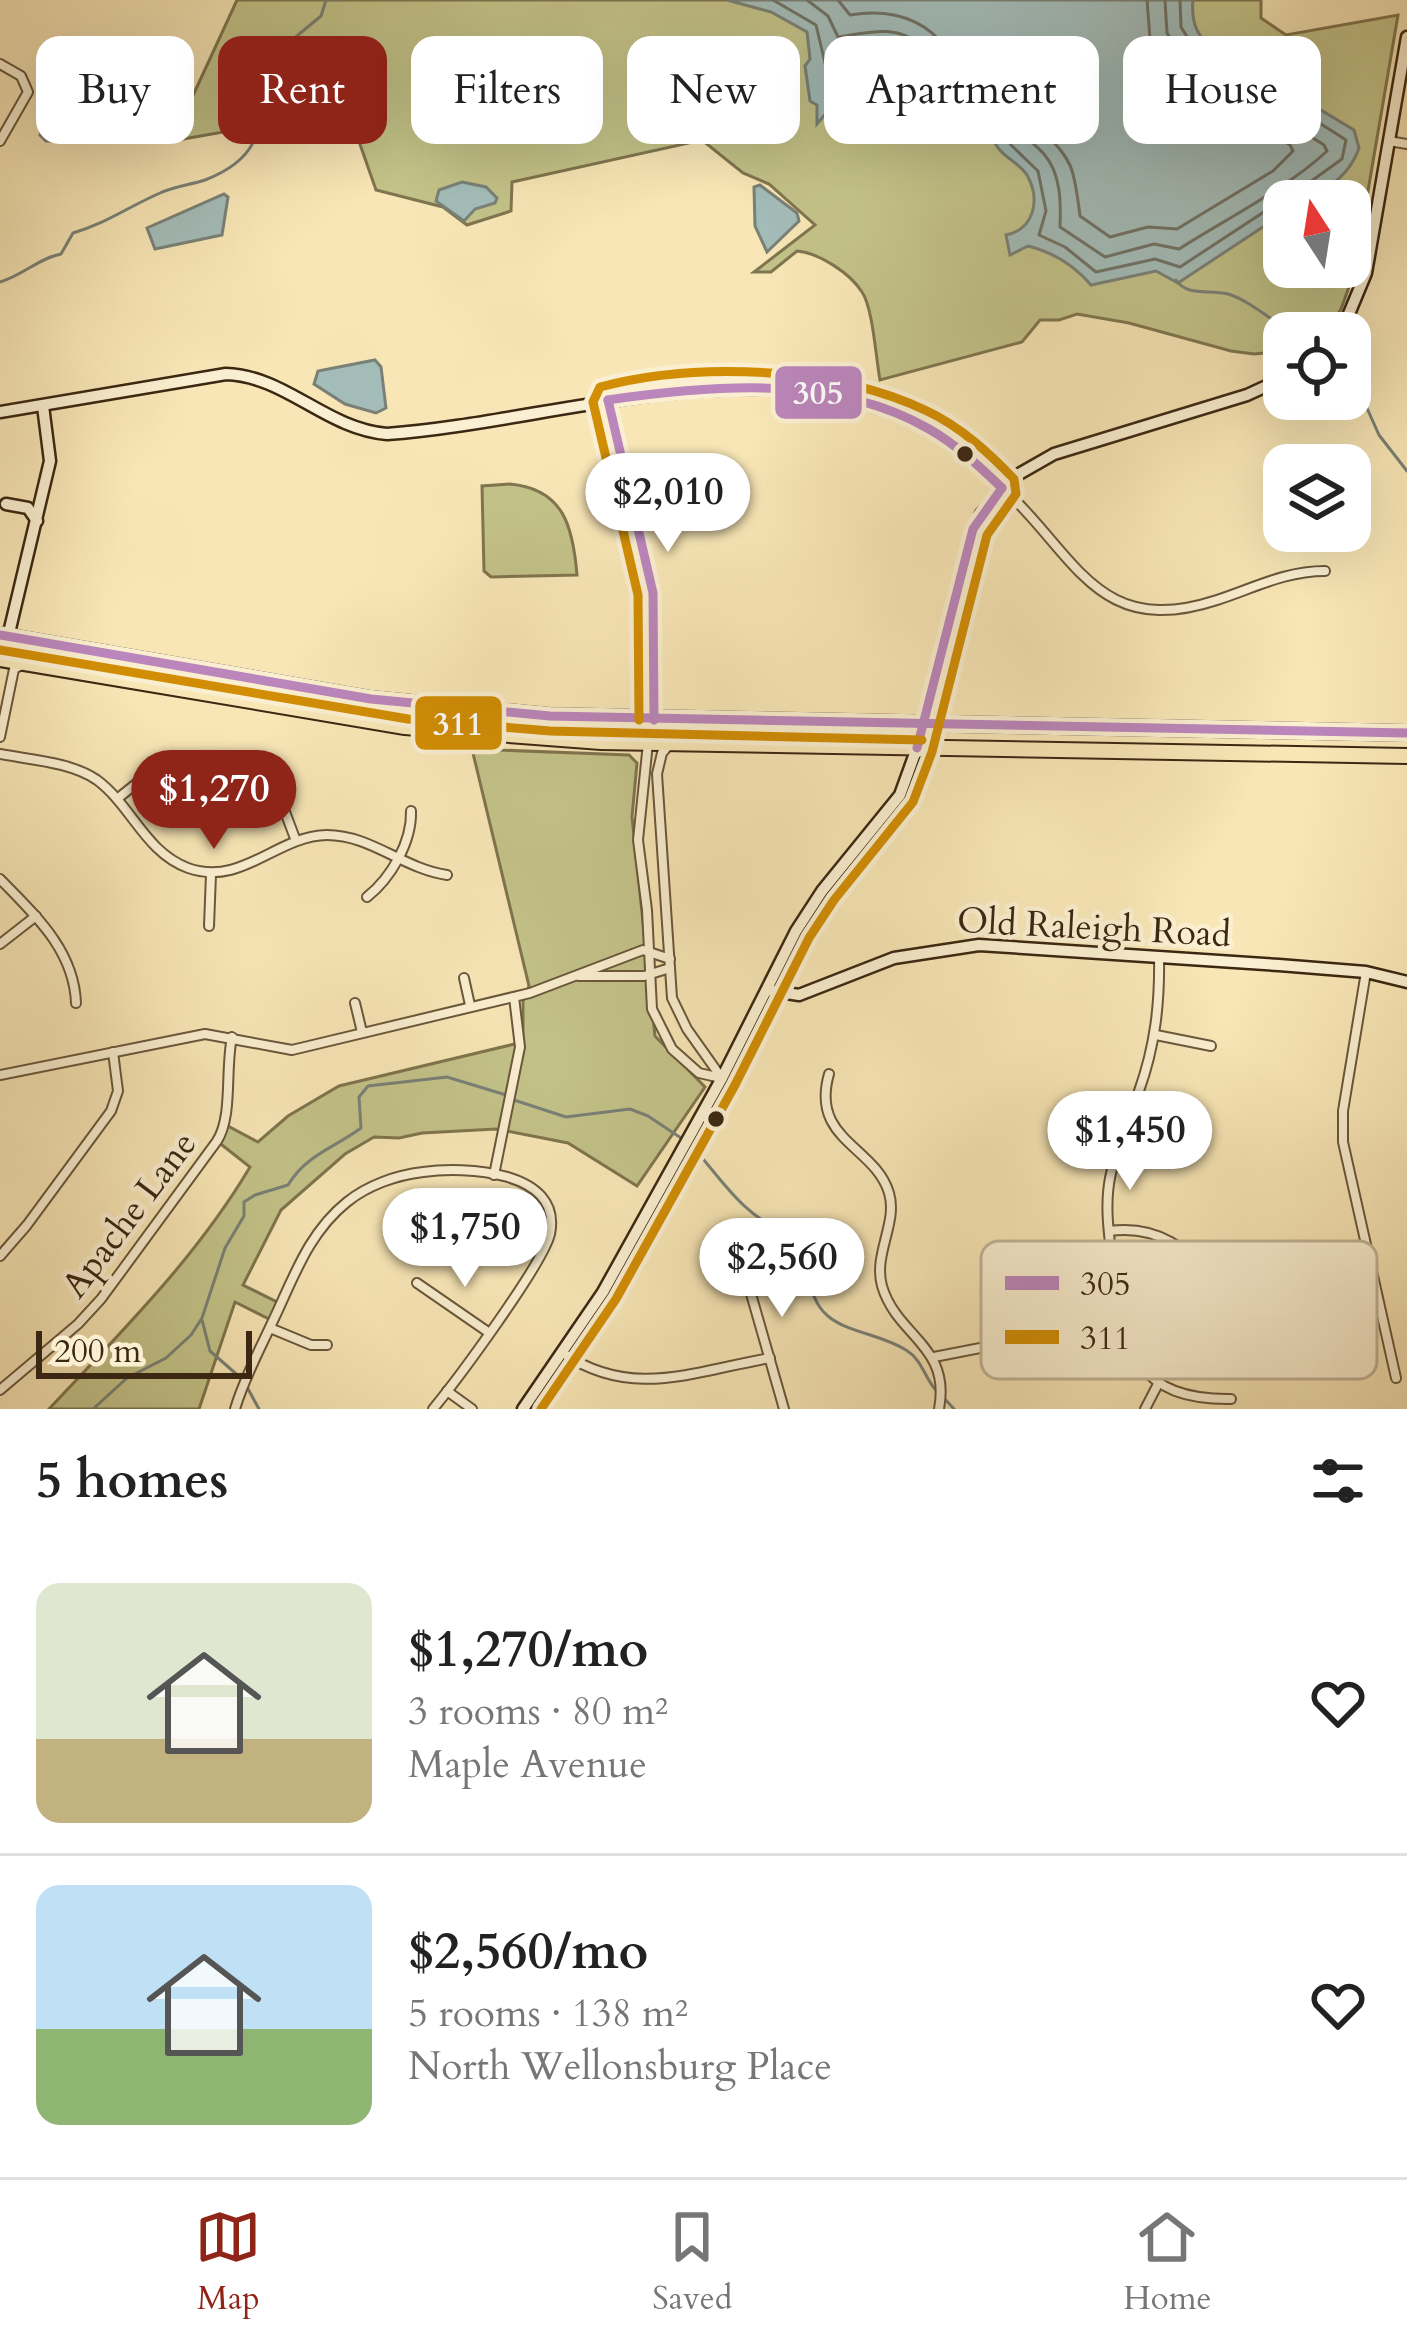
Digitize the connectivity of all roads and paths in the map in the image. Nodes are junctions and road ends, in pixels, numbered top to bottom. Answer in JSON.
{"nodes":[{"id":1,"x":1407,"y":37,"type":"edge"},
{"id":2,"x":0,"y":64,"type":"edge"},
{"id":3,"x":0,"y":141,"type":"edge"},
{"id":4,"x":1389,"y":141,"type":"junction"},
{"id":5,"x":1407,"y":144,"type":"edge"},
{"id":6,"x":1350,"y":312,"type":"edge"},
{"id":7,"x":1263,"y":388,"type":"edge"},
{"id":8,"x":608,"y":400,"type":"junction"},
{"id":9,"x":44,"y":406,"type":"junction"},
{"id":10,"x":0,"y":412,"type":"edge"},
{"id":11,"x":1003,"y":488,"type":"junction"},
{"id":12,"x":6,"y":504,"type":"dead end"},
{"id":13,"x":38,"y":522,"type":"junction"},
{"id":14,"x":1325,"y":571,"type":"dead end"},
{"id":15,"x":3,"y":639,"type":"edge"},
{"id":16,"x":0,"y":659,"type":"edge"},
{"id":17,"x":148,"y":662,"type":"junction"},
{"id":18,"x":25,"y":664,"type":"junction"},
{"id":19,"x":654,"y":720,"type":"junction"},
{"id":20,"x":744,"y":722,"type":"junction"},
{"id":21,"x":922,"y":725,"type":"junction"},
{"id":22,"x":1407,"y":733,"type":"edge"},
{"id":23,"x":535,"y":736,"type":"junction"},
{"id":24,"x":0,"y":737,"type":"edge"},
{"id":25,"x":648,"y":742,"type":"junction"},
{"id":26,"x":674,"y":743,"type":"junction"},
{"id":27,"x":917,"y":748,"type":"junction"},
{"id":28,"x":0,"y":754,"type":"edge"},
{"id":29,"x":1407,"y":756,"type":"edge"},
{"id":30,"x":157,"y":766,"type":"dead end"},
{"id":31,"x":276,"y":788,"type":"dead end"},
{"id":32,"x":117,"y":799,"type":"junction"},
{"id":33,"x":411,"y":812,"type":"dead end"},
{"id":34,"x":296,"y":841,"type":"junction"},
{"id":35,"x":397,"y":858,"type":"junction"},
{"id":36,"x":211,"y":874,"type":"junction"},
{"id":37,"x":447,"y":875,"type":"dead end"},
{"id":38,"x":0,"y":879,"type":"edge"},
{"id":39,"x":367,"y":897,"type":"dead end"},
{"id":40,"x":36,"y":916,"type":"junction"},
{"id":41,"x":208,"y":926,"type":"dead end"},
{"id":42,"x":0,"y":944,"type":"edge"},
{"id":43,"x":649,"y":951,"type":"junction"},
{"id":44,"x":1160,"y":956,"type":"junction"},
{"id":45,"x":670,"y":963,"type":"junction"},
{"id":46,"x":1366,"y":972,"type":"junction"},
{"id":47,"x":649,"y":975,"type":"junction"},
{"id":48,"x":578,"y":976,"type":"junction"},
{"id":49,"x":464,"y":978,"type":"dead end"},
{"id":50,"x":1407,"y":982,"type":"edge"},
{"id":51,"x":767,"y":990,"type":"junction"},
{"id":52,"x":514,"y":997,"type":"junction"},
{"id":53,"x":76,"y":1003,"type":"dead end"},
{"id":54,"x":355,"y":1003,"type":"dead end"},
{"id":55,"x":470,"y":1005,"type":"junction"},
{"id":56,"x":362,"y":1032,"type":"junction"},
{"id":57,"x":1156,"y":1035,"type":"junction"},
{"id":58,"x":232,"y":1037,"type":"junction"},
{"id":59,"x":1211,"y":1046,"type":"dead end"},
{"id":60,"x":113,"y":1052,"type":"junction"},
{"id":61,"x":830,"y":1074,"type":"dead end"},
{"id":62,"x":0,"y":1075,"type":"edge"},
{"id":63,"x":722,"y":1078,"type":"junction"},
{"id":64,"x":1128,"y":1124,"type":"junction"},
{"id":65,"x":1190,"y":1140,"type":"dead end"},
{"id":66,"x":494,"y":1175,"type":"junction"},
{"id":67,"x":1109,"y":1231,"type":"junction"},
{"id":68,"x":1110,"y":1241,"type":"edge"},
{"id":69,"x":1169,"y":1241,"type":"edge"},
{"id":70,"x":1365,"y":1241,"type":"edge"},
{"id":71,"x":732,"y":1253,"type":"dead end"},
{"id":72,"x":0,"y":1256,"type":"edge"},
{"id":73,"x":417,"y":1283,"type":"dead end"},
{"id":74,"x":1377,"y":1293,"type":"edge"},
{"id":75,"x":270,"y":1328,"type":"junction"},
{"id":76,"x":488,"y":1332,"type":"junction"},
{"id":77,"x":327,"y":1345,"type":"dead end"},
{"id":78,"x":981,"y":1349,"type":"edge"},
{"id":79,"x":563,"y":1353,"type":"junction"},
{"id":80,"x":770,"y":1358,"type":"junction"},
{"id":81,"x":934,"y":1358,"type":"junction"},
{"id":82,"x":1396,"y":1378,"type":"dead end"},
{"id":83,"x":1154,"y":1379,"type":"edge"},
{"id":84,"x":1158,"y":1384,"type":"junction"},
{"id":85,"x":0,"y":1390,"type":"edge"},
{"id":86,"x":447,"y":1391,"type":"junction"},
{"id":87,"x":1231,"y":1400,"type":"dead end"},
{"id":88,"x":235,"y":1409,"type":"edge"},
{"id":89,"x":434,"y":1409,"type":"edge"},
{"id":90,"x":472,"y":1409,"type":"edge"},
{"id":91,"x":523,"y":1409,"type":"edge"},
{"id":92,"x":784,"y":1409,"type":"edge"},
{"id":93,"x":940,"y":1409,"type":"edge"},
{"id":94,"x":1145,"y":1409,"type":"edge"}],
"edges":[{"from":1,"to":4,"type":"street"},
{"from":2,"to":3,"type":"street"},
{"from":4,"to":5,"type":"street"},
{"from":4,"to":6,"type":"street"},
{"from":7,"to":11,"type":"street"},
{"from":8,"to":9,"type":"street"},
{"from":8,"to":11,"type":"street"},
{"from":8,"to":19,"type":"street"},
{"from":9,"to":10,"type":"street"},
{"from":9,"to":13,"type":"street"},
{"from":11,"to":14,"type":"street"},
{"from":11,"to":21,"type":"street"},
{"from":12,"to":13,"type":"street"},
{"from":13,"to":15,"type":"street"},
{"from":15,"to":17,"type":"highway"},
{"from":16,"to":17,"type":"highway"},
{"from":16,"to":18,"type":"highway"},
{"from":17,"to":19,"type":"highway"},
{"from":18,"to":23,"type":"highway"},
{"from":18,"to":24,"type":"street"},
{"from":19,"to":20,"type":"highway"},
{"from":19,"to":23,"type":"highway"},
{"from":20,"to":21,"type":"highway"},
{"from":20,"to":25,"type":"highway"},
{"from":21,"to":22,"type":"highway"},
{"from":21,"to":27,"type":"street"},
{"from":23,"to":25,"type":"highway"},
{"from":25,"to":26,"type":"highway"},
{"from":25,"to":43,"type":"street"},
{"from":26,"to":27,"type":"highway"},
{"from":26,"to":45,"type":"street"},
{"from":27,"to":29,"type":"highway"},
{"from":27,"to":51,"type":"street"},
{"from":28,"to":32,"type":"street"},
{"from":30,"to":32,"type":"street"},
{"from":31,"to":34,"type":"street"},
{"from":32,"to":36,"type":"street"},
{"from":33,"to":35,"type":"street"},
{"from":34,"to":35,"type":"street"},
{"from":34,"to":36,"type":"street"},
{"from":35,"to":37,"type":"street"},
{"from":35,"to":39,"type":"street"},
{"from":36,"to":41,"type":"street"},
{"from":38,"to":40,"type":"street"},
{"from":40,"to":42,"type":"street"},
{"from":40,"to":53,"type":"street"},
{"from":43,"to":45,"type":"street"},
{"from":43,"to":47,"type":"street"},
{"from":43,"to":48,"type":"street"},
{"from":44,"to":46,"type":"street","name":"Old Raleigh Road"},
{"from":44,"to":51,"type":"street","name":"Old Raleigh Road"},
{"from":44,"to":57,"type":"street"},
{"from":45,"to":47,"type":"street"},
{"from":45,"to":63,"type":"street"},
{"from":46,"to":50,"type":"street","name":"Old Raleigh Road"},
{"from":46,"to":70,"type":"street"},
{"from":47,"to":48,"type":"street"},
{"from":47,"to":63,"type":"street"},
{"from":48,"to":52,"type":"street"},
{"from":49,"to":55,"type":"street"},
{"from":51,"to":63,"type":"street"},
{"from":52,"to":55,"type":"street"},
{"from":52,"to":66,"type":"street"},
{"from":54,"to":56,"type":"street"},
{"from":55,"to":56,"type":"street"},
{"from":56,"to":58,"type":"street"},
{"from":57,"to":59,"type":"street"},
{"from":57,"to":64,"type":"street"},
{"from":58,"to":60,"type":"street"},
{"from":58,"to":85,"type":"street","name":"Apache Lane"},
{"from":60,"to":62,"type":"street"},
{"from":60,"to":72,"type":"street"},
{"from":61,"to":81,"type":"street"},
{"from":63,"to":79,"type":"street"},
{"from":64,"to":65,"type":"street"},
{"from":64,"to":67,"type":"street"},
{"from":66,"to":75,"type":"street"},
{"from":66,"to":76,"type":"street"},
{"from":67,"to":68,"type":"street"},
{"from":67,"to":69,"type":"street"},
{"from":71,"to":80,"type":"street"},
{"from":73,"to":76,"type":"street"},
{"from":74,"to":82,"type":"street"},
{"from":75,"to":77,"type":"street"},
{"from":75,"to":88,"type":"street"},
{"from":76,"to":86,"type":"street"},
{"from":78,"to":81,"type":"street"},
{"from":79,"to":80,"type":"street"},
{"from":79,"to":91,"type":"street"},
{"from":80,"to":92,"type":"street"},
{"from":81,"to":93,"type":"street"},
{"from":83,"to":84,"type":"street"},
{"from":84,"to":87,"type":"street"},
{"from":84,"to":94,"type":"street"},
{"from":86,"to":89,"type":"street"},
{"from":86,"to":90,"type":"street"}]}
